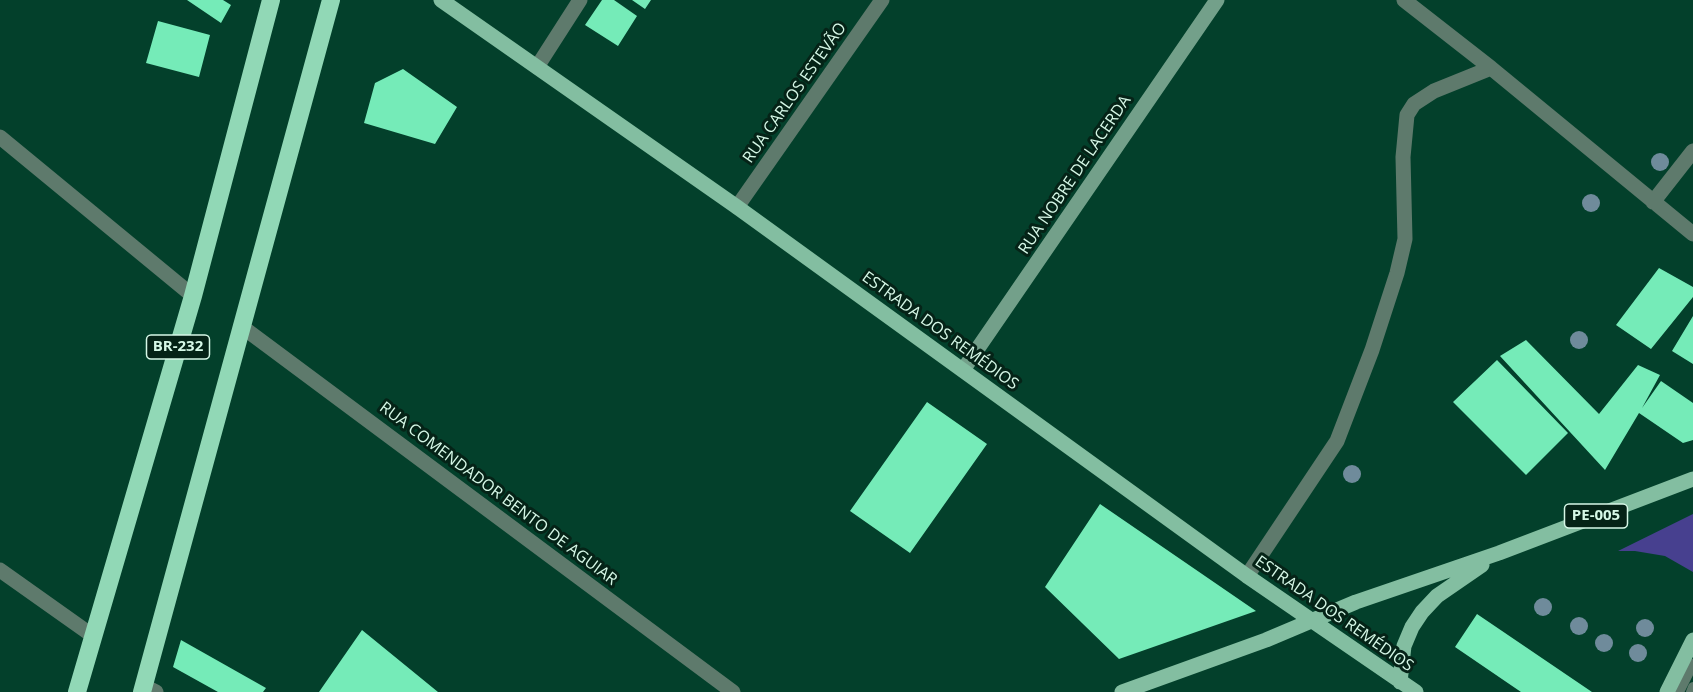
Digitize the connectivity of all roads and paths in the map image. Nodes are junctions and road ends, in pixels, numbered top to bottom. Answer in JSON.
{"nodes":[{"id":1,"x":271,"y":0,"type":"edge"},
{"id":2,"x":331,"y":0,"type":"edge"},
{"id":3,"x":441,"y":0,"type":"edge"},
{"id":4,"x":580,"y":0,"type":"edge"},
{"id":5,"x":882,"y":0,"type":"edge"},
{"id":6,"x":1216,"y":0,"type":"edge"},
{"id":7,"x":1404,"y":0,"type":"edge"},
{"id":8,"x":537,"y":67,"type":"junction"},
{"id":9,"x":1491,"y":68,"type":"junction"},
{"id":10,"x":0,"y":137,"type":"edge"},
{"id":11,"x":1693,"y":151,"type":"edge"},
{"id":12,"x":1653,"y":202,"type":"junction"},
{"id":13,"x":737,"y":207,"type":"junction"},
{"id":14,"x":1693,"y":234,"type":"edge"},
{"id":15,"x":193,"y":296,"type":"junction"},
{"id":16,"x":241,"y":326,"type":"junction"},
{"id":17,"x":963,"y":370,"type":"junction"},
{"id":18,"x":1693,"y":479,"type":"edge"},
{"id":19,"x":1500,"y":553,"type":"junction"},
{"id":20,"x":0,"y":570,"type":"edge"},
{"id":21,"x":1246,"y":576,"type":"junction"},
{"id":22,"x":1311,"y":621,"type":"junction"},
{"id":23,"x":93,"y":636,"type":"junction"},
{"id":24,"x":1693,"y":640,"type":"edge"},
{"id":25,"x":1693,"y":664,"type":"edge"},
{"id":26,"x":1400,"y":682,"type":"junction"},
{"id":27,"x":1693,"y":687,"type":"edge"},
{"id":28,"x":148,"y":690,"type":"edge"},
{"id":29,"x":77,"y":692,"type":"edge"},
{"id":30,"x":733,"y":692,"type":"edge"},
{"id":31,"x":1122,"y":692,"type":"edge"},
{"id":32,"x":1416,"y":692,"type":"edge"},
{"id":33,"x":1667,"y":692,"type":"edge"},
{"id":34,"x":1679,"y":692,"type":"edge"},
{"id":35,"x":1690,"y":692,"type":"edge"}],
"edges":[{"from":1,"to":15,"type":"highway","number":"BR-232"},
{"from":2,"to":16,"type":"highway","number":"BR-232"},
{"from":3,"to":8,"type":"main road","name":"ESTRADA DOS REMÉDIOS"},
{"from":4,"to":8,"type":"street"},
{"from":5,"to":13,"type":"street","name":"RUA CARLOS ESTEVÃO"},
{"from":6,"to":17,"type":"street","name":"RUA NOBRE DE LACERDA"},
{"from":7,"to":9,"type":"street"},
{"from":8,"to":13,"type":"main road","name":"ESTRADA DOS REMÉDIOS"},
{"from":9,"to":12,"type":"street"},
{"from":9,"to":21,"type":"street"},
{"from":10,"to":15,"type":"street"},
{"from":11,"to":12,"type":"street"},
{"from":12,"to":14,"type":"street"},
{"from":13,"to":17,"type":"main road","name":"ESTRADA DOS REMÉDIOS"},
{"from":15,"to":23,"type":"highway","number":"BR-232"},
{"from":16,"to":28,"type":"highway","number":"BR-232"},
{"from":16,"to":30,"type":"street","name":"RUA COMENDADOR BENTO DE AGUIAR"},
{"from":17,"to":21,"type":"main road","name":"ESTRADA DOS REMÉDIOS"},
{"from":18,"to":19,"type":"main road","number":"PE-005"},
{"from":19,"to":22,"type":"main road","number":"PE-005"},
{"from":19,"to":26,"type":"main road"},
{"from":20,"to":23,"type":"street"},
{"from":21,"to":22,"type":"main road","name":"ESTRADA DOS REMÉDIOS"},
{"from":22,"to":26,"type":"main road","name":"ESTRADA DOS REMÉDIOS"},
{"from":22,"to":31,"type":"main road","number":"PE-005"},
{"from":23,"to":29,"type":"highway","number":"BR-232"},
{"from":24,"to":33,"type":"main road"},
{"from":25,"to":34,"type":"lane"},
{"from":26,"to":32,"type":"main road","name":"ESTRADA DOS REMÉDIOS"},
{"from":27,"to":35,"type":"lane"}]}
